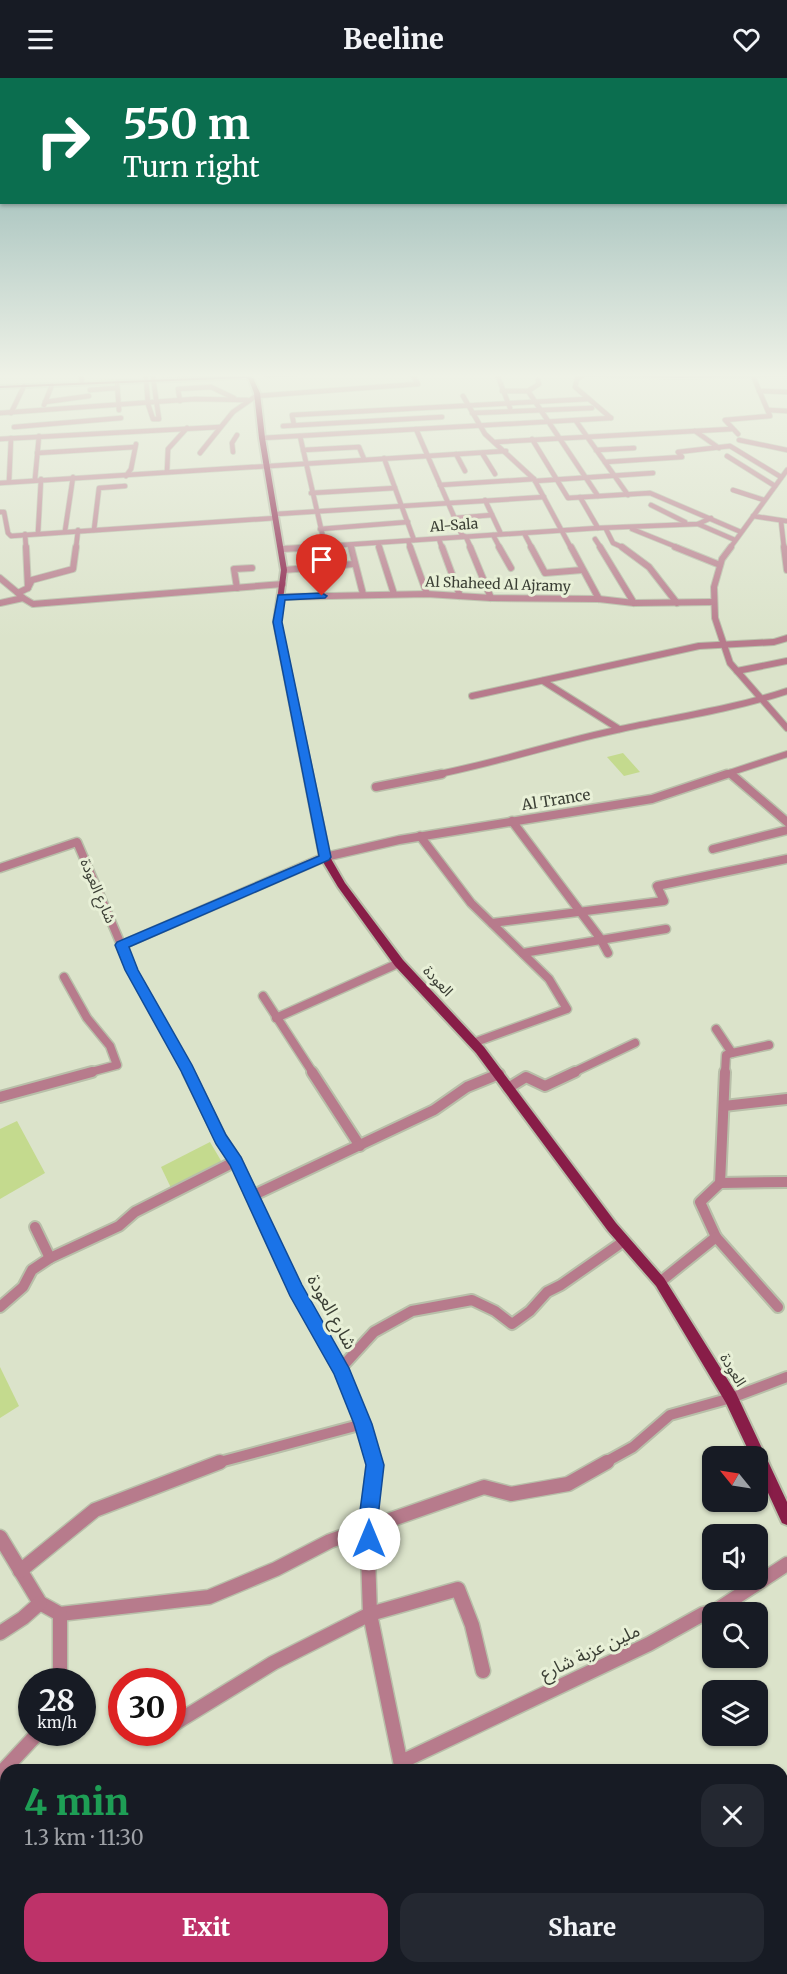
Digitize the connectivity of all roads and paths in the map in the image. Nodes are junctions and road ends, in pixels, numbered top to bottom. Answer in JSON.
{"nodes":[{"id":1,"x":10,"y":462,"type":"edge"},
{"id":2,"x":38,"y":462,"type":"edge"},
{"id":3,"x":132,"y":462,"type":"edge"},
{"id":4,"x":167,"y":462,"type":"edge"},
{"id":5,"x":266,"y":462,"type":"edge"},
{"id":6,"x":313,"y":462,"type":"edge"},
{"id":7,"x":386,"y":462,"type":"edge"},
{"id":8,"x":430,"y":462,"type":"edge"},
{"id":9,"x":460,"y":462,"type":"edge"},
{"id":10,"x":488,"y":462,"type":"edge"},
{"id":11,"x":517,"y":462,"type":"edge"},
{"id":12,"x":546,"y":462,"type":"edge"},
{"id":13,"x":575,"y":462,"type":"edge"},
{"id":14,"x":605,"y":462,"type":"edge"},
{"id":15,"x":738,"y":462,"type":"edge"},
{"id":16,"x":757,"y":462,"type":"edge"},
{"id":17,"x":305,"y":463,"type":"junction"},
{"id":18,"x":267,"y":466,"type":"junction"},
{"id":19,"x":787,"y":470,"type":"edge"},
{"id":20,"x":465,"y":471,"type":"dead end"},
{"id":21,"x":167,"y":472,"type":"junction"},
{"id":22,"x":653,"y":473,"type":"dead end"},
{"id":23,"x":126,"y":474,"type":"junction"},
{"id":24,"x":495,"y":474,"type":"dead end"},
{"id":25,"x":616,"y":476,"type":"junction"},
{"id":26,"x":73,"y":477,"type":"junction"},
{"id":27,"x":781,"y":477,"type":"junction"},
{"id":28,"x":585,"y":478,"type":"junction"},
{"id":29,"x":38,"y":479,"type":"junction"},
{"id":30,"x":556,"y":479,"type":"junction"},
{"id":31,"x":535,"y":480,"type":"junction"},
{"id":32,"x":9,"y":482,"type":"junction"},
{"id":33,"x":500,"y":482,"type":"junction"},
{"id":34,"x":0,"y":483,"type":"edge"},
{"id":35,"x":470,"y":484,"type":"junction"},
{"id":36,"x":440,"y":485,"type":"junction"},
{"id":37,"x":775,"y":486,"type":"junction"},
{"id":38,"x":395,"y":488,"type":"junction"},
{"id":39,"x":364,"y":490,"type":"junction"},
{"id":40,"x":734,"y":490,"type":"dead end"},
{"id":41,"x":340,"y":492,"type":"junction"},
{"id":42,"x":311,"y":493,"type":"junction"},
{"id":43,"x":628,"y":495,"type":"junction"},
{"id":44,"x":598,"y":496,"type":"junction"},
{"id":45,"x":544,"y":497,"type":"junction"},
{"id":46,"x":580,"y":497,"type":"junction"},
{"id":47,"x":506,"y":499,"type":"junction"},
{"id":48,"x":477,"y":500,"type":"junction"},
{"id":49,"x":485,"y":500,"type":"junction"},
{"id":50,"x":764,"y":500,"type":"junction"},
{"id":51,"x":448,"y":502,"type":"junction"},
{"id":52,"x":651,"y":505,"type":"dead end"},
{"id":53,"x":402,"y":506,"type":"junction"},
{"id":54,"x":372,"y":508,"type":"junction"},
{"id":55,"x":345,"y":510,"type":"junction"},
{"id":56,"x":0,"y":512,"type":"edge"},
{"id":57,"x":316,"y":512,"type":"junction"},
{"id":58,"x":492,"y":515,"type":"junction"},
{"id":59,"x":276,"y":516,"type":"junction"},
{"id":60,"x":753,"y":516,"type":"junction"},
{"id":61,"x":455,"y":518,"type":"junction"},
{"id":62,"x":711,"y":518,"type":"junction"},
{"id":63,"x":784,"y":521,"type":"edge"},
{"id":64,"x":408,"y":522,"type":"junction"},
{"id":65,"x":687,"y":524,"type":"junction"},
{"id":66,"x":698,"y":524,"type":"junction"},
{"id":67,"x":627,"y":527,"type":"junction"},
{"id":68,"x":598,"y":528,"type":"junction"},
{"id":69,"x":320,"y":529,"type":"junction"},
{"id":70,"x":606,"y":529,"type":"junction"},
{"id":71,"x":78,"y":530,"type":"junction"},
{"id":72,"x":94,"y":530,"type":"junction"},
{"id":73,"x":560,"y":530,"type":"junction"},
{"id":74,"x":65,"y":531,"type":"junction"},
{"id":75,"x":741,"y":532,"type":"junction"},
{"id":76,"x":38,"y":533,"type":"junction"},
{"id":77,"x":524,"y":533,"type":"junction"},
{"id":78,"x":25,"y":534,"type":"junction"},
{"id":79,"x":501,"y":534,"type":"junction"},
{"id":80,"x":493,"y":535,"type":"junction"},
{"id":81,"x":466,"y":537,"type":"junction"},
{"id":82,"x":439,"y":538,"type":"junction"},
{"id":83,"x":595,"y":539,"type":"dead end"},
{"id":84,"x":735,"y":540,"type":"junction"},
{"id":85,"x":411,"y":541,"type":"junction"},
{"id":86,"x":378,"y":543,"type":"junction"},
{"id":87,"x":351,"y":545,"type":"junction"},
{"id":88,"x":325,"y":546,"type":"junction"},
{"id":89,"x":315,"y":547,"type":"junction"},
{"id":90,"x":282,"y":549,"type":"junction"},
{"id":91,"x":354,"y":564,"type":"junction"},
{"id":92,"x":720,"y":565,"type":"junction"},
{"id":93,"x":787,"y":567,"type":"edge"},
{"id":94,"x":252,"y":568,"type":"dead end"},
{"id":95,"x":318,"y":568,"type":"junction"},
{"id":96,"x":511,"y":568,"type":"dead end"},
{"id":97,"x":284,"y":570,"type":"junction"},
{"id":98,"x":582,"y":570,"type":"junction"},
{"id":99,"x":0,"y":578,"type":"edge"},
{"id":100,"x":283,"y":584,"type":"junction"},
{"id":101,"x":28,"y":588,"type":"junction"},
{"id":102,"x":237,"y":588,"type":"junction"},
{"id":103,"x":363,"y":594,"type":"junction"},
{"id":104,"x":394,"y":594,"type":"junction"},
{"id":105,"x":427,"y":594,"type":"junction"},
{"id":106,"x":21,"y":596,"type":"junction"},
{"id":107,"x":460,"y":596,"type":"junction"},
{"id":108,"x":281,"y":597,"type":"junction"},
{"id":109,"x":490,"y":598,"type":"junction"},
{"id":110,"x":598,"y":599,"type":"junction"},
{"id":111,"x":714,"y":602,"type":"junction"},
{"id":112,"x":0,"y":603,"type":"edge"},
{"id":113,"x":634,"y":603,"type":"junction"},
{"id":114,"x":677,"y":603,"type":"junction"},
{"id":115,"x":33,"y":604,"type":"junction"},
{"id":116,"x":29,"y":612,"type":"dead end"},
{"id":117,"x":787,"y":638,"type":"edge"},
{"id":118,"x":722,"y":645,"type":"junction"},
{"id":119,"x":787,"y":661,"type":"edge"},
{"id":120,"x":737,"y":671,"type":"junction"},
{"id":121,"x":541,"y":681,"type":"junction"},
{"id":122,"x":787,"y":690,"type":"edge"},
{"id":123,"x":472,"y":696,"type":"dead end"},
{"id":124,"x":761,"y":699,"type":"junction"},
{"id":125,"x":787,"y":728,"type":"edge"},
{"id":126,"x":619,"y":729,"type":"junction"},
{"id":127,"x":787,"y":754,"type":"edge"},
{"id":128,"x":730,"y":773,"type":"junction"},
{"id":129,"x":376,"y":787,"type":"dead end"},
{"id":130,"x":512,"y":821,"type":"junction"},
{"id":131,"x":787,"y":822,"type":"edge"},
{"id":132,"x":787,"y":830,"type":"edge"},
{"id":133,"x":420,"y":836,"type":"junction"},
{"id":134,"x":713,"y":849,"type":"dead end"},
{"id":135,"x":325,"y":857,"type":"junction"},
{"id":136,"x":787,"y":859,"type":"edge"},
{"id":137,"x":0,"y":868,"type":"edge"},
{"id":138,"x":581,"y":912,"type":"junction"},
{"id":139,"x":492,"y":923,"type":"junction"},
{"id":140,"x":666,"y":929,"type":"dead end"},
{"id":141,"x":600,"y":938,"type":"junction"},
{"id":142,"x":122,"y":945,"type":"junction"},
{"id":143,"x":523,"y":953,"type":"junction"},
{"id":144,"x":608,"y":953,"type":"dead end"},
{"id":145,"x":399,"y":963,"type":"junction"},
{"id":146,"x":64,"y":977,"type":"dead end"},
{"id":147,"x":263,"y":996,"type":"dead end"},
{"id":148,"x":276,"y":1018,"type":"junction"},
{"id":149,"x":716,"y":1029,"type":"dead end"},
{"id":150,"x":473,"y":1043,"type":"junction"},
{"id":151,"x":635,"y":1043,"type":"dead end"},
{"id":152,"x":769,"y":1045,"type":"dead end"},
{"id":153,"x":732,"y":1053,"type":"junction"},
{"id":154,"x":499,"y":1074,"type":"junction"},
{"id":155,"x":508,"y":1088,"type":"junction"},
{"id":156,"x":0,"y":1097,"type":"edge"},
{"id":157,"x":787,"y":1099,"type":"edge"},
{"id":158,"x":723,"y":1106,"type":"junction"},
{"id":159,"x":360,"y":1146,"type":"junction"},
{"id":160,"x":236,"y":1161,"type":"junction"},
{"id":161,"x":787,"y":1182,"type":"edge"},
{"id":162,"x":720,"y":1183,"type":"junction"},
{"id":163,"x":252,"y":1196,"type":"junction"},
{"id":164,"x":35,"y":1227,"type":"dead end"},
{"id":165,"x":716,"y":1237,"type":"junction"},
{"id":166,"x":624,"y":1241,"type":"junction"},
{"id":167,"x":50,"y":1257,"type":"junction"},
{"id":168,"x":660,"y":1282,"type":"junction"},
{"id":169,"x":0,"y":1307,"type":"edge"},
{"id":170,"x":778,"y":1307,"type":"dead end"},
{"id":171,"x":341,"y":1368,"type":"junction"},
{"id":172,"x":787,"y":1377,"type":"edge"},
{"id":173,"x":731,"y":1398,"type":"junction"},
{"id":174,"x":363,"y":1424,"type":"junction"},
{"id":175,"x":787,"y":1518,"type":"edge"},
{"id":176,"x":367,"y":1526,"type":"junction"},
{"id":177,"x":0,"y":1536,"type":"edge"},
{"id":178,"x":787,"y":1564,"type":"edge"},
{"id":179,"x":20,"y":1571,"type":"junction"},
{"id":180,"x":40,"y":1603,"type":"junction"},
{"id":181,"x":60,"y":1614,"type":"junction"},
{"id":182,"x":370,"y":1614,"type":"junction"},
{"id":183,"x":0,"y":1633,"type":"edge"},
{"id":184,"x":60,"y":1668,"type":"edge"},
{"id":185,"x":483,"y":1671,"type":"dead end"},
{"id":186,"x":186,"y":1716,"type":"edge"},
{"id":187,"x":26,"y":1746,"type":"edge"},
{"id":188,"x":9,"y":1764,"type":"edge"},
{"id":189,"x":402,"y":1764,"type":"edge"},
{"id":190,"x":406,"y":1764,"type":"edge"}],
"edges":[{"from":1,"to":32,"type":"street"},
{"from":2,"to":29,"type":"street"},
{"from":3,"to":23,"type":"street"},
{"from":4,"to":21,"type":"street"},
{"from":5,"to":18,"type":"main road","name":"العودة"},
{"from":6,"to":17,"type":"street"},
{"from":7,"to":38,"type":"street"},
{"from":8,"to":36,"type":"street"},
{"from":9,"to":20,"type":"street"},
{"from":10,"to":24,"type":"street"},
{"from":11,"to":31,"type":"street"},
{"from":12,"to":30,"type":"street"},
{"from":13,"to":28,"type":"street"},
{"from":14,"to":25,"type":"street"},
{"from":15,"to":37,"type":"street"},
{"from":16,"to":27,"type":"street"},
{"from":17,"to":18,"type":"street"},
{"from":17,"to":42,"type":"street"},
{"from":18,"to":21,"type":"street"},
{"from":18,"to":59,"type":"main road","name":"العودة"},
{"from":19,"to":27,"type":"street"},
{"from":21,"to":23,"type":"street"},
{"from":22,"to":25,"type":"street"},
{"from":23,"to":26,"type":"street"},
{"from":23,"to":72,"type":"street"},
{"from":25,"to":28,"type":"street"},
{"from":25,"to":43,"type":"street"},
{"from":26,"to":29,"type":"street"},
{"from":26,"to":74,"type":"street"},
{"from":27,"to":37,"type":"street"},
{"from":28,"to":30,"type":"street"},
{"from":28,"to":44,"type":"street"},
{"from":29,"to":32,"type":"street"},
{"from":29,"to":76,"type":"street"},
{"from":30,"to":31,"type":"street"},
{"from":30,"to":46,"type":"street"},
{"from":31,"to":33,"type":"street"},
{"from":31,"to":45,"type":"street"},
{"from":32,"to":34,"type":"street"},
{"from":33,"to":35,"type":"street"},
{"from":33,"to":47,"type":"street"},
{"from":35,"to":36,"type":"street"},
{"from":35,"to":48,"type":"street"},
{"from":36,"to":51,"type":"street"},
{"from":37,"to":50,"type":"street"},
{"from":38,"to":39,"type":"street"},
{"from":38,"to":53,"type":"street"},
{"from":39,"to":41,"type":"street"},
{"from":39,"to":54,"type":"street"},
{"from":40,"to":50,"type":"street"},
{"from":41,"to":42,"type":"street"},
{"from":41,"to":55,"type":"street"},
{"from":42,"to":57,"type":"street"},
{"from":43,"to":44,"type":"street"},
{"from":43,"to":62,"type":"street"},
{"from":44,"to":46,"type":"street"},
{"from":45,"to":47,"type":"street"},
{"from":45,"to":73,"type":"street"},
{"from":46,"to":68,"type":"street"},
{"from":47,"to":49,"type":"street"},
{"from":48,"to":49,"type":"street"},
{"from":48,"to":51,"type":"street"},
{"from":49,"to":58,"type":"street"},
{"from":50,"to":60,"type":"street"},
{"from":51,"to":53,"type":"street"},
{"from":51,"to":61,"type":"street"},
{"from":52,"to":65,"type":"street"},
{"from":53,"to":54,"type":"street"},
{"from":53,"to":64,"type":"street"},
{"from":54,"to":55,"type":"street"},
{"from":55,"to":57,"type":"street"},
{"from":56,"to":78,"type":"street"},
{"from":57,"to":59,"type":"street"},
{"from":57,"to":69,"type":"street"},
{"from":58,"to":61,"type":"street"},
{"from":58,"to":79,"type":"street"},
{"from":59,"to":72,"type":"street"},
{"from":59,"to":90,"type":"main road","name":"العودة"},
{"from":60,"to":63,"type":"street"},
{"from":60,"to":75,"type":"street"},
{"from":61,"to":81,"type":"street"},
{"from":62,"to":66,"type":"street"},
{"from":62,"to":75,"type":"street"},
{"from":63,"to":93,"type":"street"},
{"from":64,"to":69,"type":"street"},
{"from":64,"to":85,"type":"street"},
{"from":65,"to":66,"type":"street","name":"Al-Sala"},
{"from":65,"to":67,"type":"street","name":"Al-Sala"},
{"from":66,"to":84,"type":"street"},
{"from":67,"to":70,"type":"street","name":"Al-Sala"},
{"from":67,"to":92,"type":"street"},
{"from":68,"to":70,"type":"street","name":"Al-Sala"},
{"from":68,"to":73,"type":"street","name":"Al-Sala"},
{"from":69,"to":88,"type":"street"},
{"from":70,"to":114,"type":"street"},
{"from":71,"to":72,"type":"street"},
{"from":71,"to":74,"type":"street"},
{"from":71,"to":101,"type":"street"},
{"from":73,"to":77,"type":"street","name":"Al-Sala"},
{"from":73,"to":98,"type":"street"},
{"from":74,"to":76,"type":"street"},
{"from":75,"to":84,"type":"street"},
{"from":76,"to":78,"type":"street"},
{"from":77,"to":79,"type":"street","name":"Al-Sala"},
{"from":77,"to":98,"type":"street"},
{"from":78,"to":101,"type":"street"},
{"from":79,"to":80,"type":"street","name":"Al-Sala"},
{"from":80,"to":81,"type":"street","name":"Al-Sala"},
{"from":80,"to":96,"type":"street"},
{"from":81,"to":82,"type":"street","name":"Al-Sala"},
{"from":81,"to":109,"type":"street"},
{"from":82,"to":85,"type":"street","name":"Al-Sala"},
{"from":82,"to":107,"type":"street"},
{"from":83,"to":113,"type":"street"},
{"from":84,"to":92,"type":"street"},
{"from":85,"to":86,"type":"street","name":"Al-Sala"},
{"from":85,"to":105,"type":"street"},
{"from":86,"to":87,"type":"street","name":"Al-Sala"},
{"from":86,"to":104,"type":"street"},
{"from":87,"to":88,"type":"street","name":"Al-Sala"},
{"from":87,"to":91,"type":"street"},
{"from":88,"to":89,"type":"street","name":"Al-Sala"},
{"from":89,"to":90,"type":"street","name":"Al-Sala"},
{"from":89,"to":95,"type":"street"},
{"from":90,"to":97,"type":"main road","name":"العودة"},
{"from":91,"to":95,"type":"street"},
{"from":91,"to":103,"type":"street"},
{"from":92,"to":111,"type":"street"},
{"from":94,"to":102,"type":"street"},
{"from":95,"to":97,"type":"street"},
{"from":97,"to":100,"type":"main road","name":"العودة"},
{"from":98,"to":110,"type":"street"},
{"from":99,"to":106,"type":"street"},
{"from":100,"to":102,"type":"street"},
{"from":100,"to":108,"type":"main road","name":"العودة"},
{"from":101,"to":106,"type":"street"},
{"from":102,"to":115,"type":"street"},
{"from":103,"to":104,"type":"street","name":"Al Shaheed Al Ajramy"},
{"from":103,"to":108,"type":"street","name":"Al Shaheed Al Ajramy"},
{"from":104,"to":105,"type":"street","name":"Al Shaheed Al Ajramy"},
{"from":105,"to":107,"type":"street","name":"Al Shaheed Al Ajramy"},
{"from":106,"to":112,"type":"street"},
{"from":106,"to":115,"type":"street"},
{"from":107,"to":109,"type":"street","name":"Al Shaheed Al Ajramy"},
{"from":108,"to":135,"type":"main road","name":"العودة"},
{"from":109,"to":110,"type":"street","name":"Al Shaheed Al Ajramy"},
{"from":110,"to":113,"type":"street","name":"Al Shaheed Al Ajramy"},
{"from":111,"to":114,"type":"street","name":"Al Shaheed Al Ajramy"},
{"from":111,"to":118,"type":"street"},
{"from":113,"to":114,"type":"street","name":"Al Shaheed Al Ajramy"},
{"from":115,"to":116,"type":"street"},
{"from":117,"to":118,"type":"street"},
{"from":118,"to":120,"type":"street"},
{"from":118,"to":121,"type":"street"},
{"from":119,"to":120,"type":"street"},
{"from":120,"to":124,"type":"street"},
{"from":121,"to":123,"type":"street"},
{"from":121,"to":126,"type":"street"},
{"from":122,"to":124,"type":"street"},
{"from":124,"to":125,"type":"street"},
{"from":124,"to":126,"type":"street"},
{"from":126,"to":129,"type":"street"},
{"from":127,"to":128,"type":"street","name":"Al Trance"},
{"from":128,"to":130,"type":"street","name":"Al Trance"},
{"from":128,"to":131,"type":"street"},
{"from":130,"to":133,"type":"street","name":"Al Trance"},
{"from":130,"to":138,"type":"street"},
{"from":132,"to":134,"type":"street"},
{"from":133,"to":135,"type":"street","name":"Al Trance"},
{"from":133,"to":139,"type":"street"},
{"from":135,"to":142,"type":"street","name":"Al Trance"},
{"from":135,"to":145,"type":"main road","name":"العودة"},
{"from":136,"to":138,"type":"street"},
{"from":137,"to":142,"type":"street","name":"شارع العودة"},
{"from":138,"to":139,"type":"street"},
{"from":138,"to":141,"type":"street"},
{"from":139,"to":143,"type":"street"},
{"from":140,"to":141,"type":"street"},
{"from":141,"to":143,"type":"street"},
{"from":141,"to":144,"type":"street"},
{"from":142,"to":160,"type":"street","name":"شارع العودة"},
{"from":143,"to":150,"type":"street"},
{"from":145,"to":148,"type":"street"},
{"from":145,"to":150,"type":"main road","name":"العودة"},
{"from":146,"to":156,"type":"street"},
{"from":147,"to":148,"type":"street"},
{"from":148,"to":159,"type":"street"},
{"from":149,"to":153,"type":"street"},
{"from":150,"to":154,"type":"main road","name":"العودة"},
{"from":151,"to":155,"type":"street"},
{"from":152,"to":153,"type":"street"},
{"from":153,"to":158,"type":"street"},
{"from":154,"to":155,"type":"main road","name":"العودة"},
{"from":154,"to":159,"type":"street"},
{"from":155,"to":166,"type":"main road","name":"العودة"},
{"from":157,"to":158,"type":"street"},
{"from":158,"to":162,"type":"street"},
{"from":159,"to":163,"type":"street"},
{"from":160,"to":163,"type":"street","name":"شارع العودة"},
{"from":160,"to":167,"type":"street"},
{"from":161,"to":162,"type":"street"},
{"from":162,"to":165,"type":"street"},
{"from":163,"to":171,"type":"street","name":"شارع العودة"},
{"from":164,"to":167,"type":"street"},
{"from":165,"to":168,"type":"street"},
{"from":165,"to":170,"type":"street"},
{"from":166,"to":168,"type":"main road","name":"العودة"},
{"from":166,"to":171,"type":"street"},
{"from":167,"to":169,"type":"street"},
{"from":168,"to":173,"type":"main road","name":"العودة"},
{"from":171,"to":174,"type":"street","name":"شارع العودة"},
{"from":172,"to":173,"type":"street"},
{"from":173,"to":175,"type":"main road","name":"العودة"},
{"from":173,"to":176,"type":"street"},
{"from":174,"to":176,"type":"street","name":"شارع العودة"},
{"from":174,"to":179,"type":"street"},
{"from":176,"to":181,"type":"street"},
{"from":176,"to":182,"type":"street","name":"شارع العودة"},
{"from":177,"to":179,"type":"street"},
{"from":178,"to":190,"type":"street","name":"ملين عزبة شارع"},
{"from":179,"to":180,"type":"street"},
{"from":180,"to":181,"type":"street"},
{"from":180,"to":183,"type":"street"},
{"from":181,"to":184,"type":"street"},
{"from":182,"to":185,"type":"street"},
{"from":182,"to":186,"type":"street"},
{"from":182,"to":189,"type":"street","name":"شارع العودة"},
{"from":187,"to":188,"type":"street"}]}
